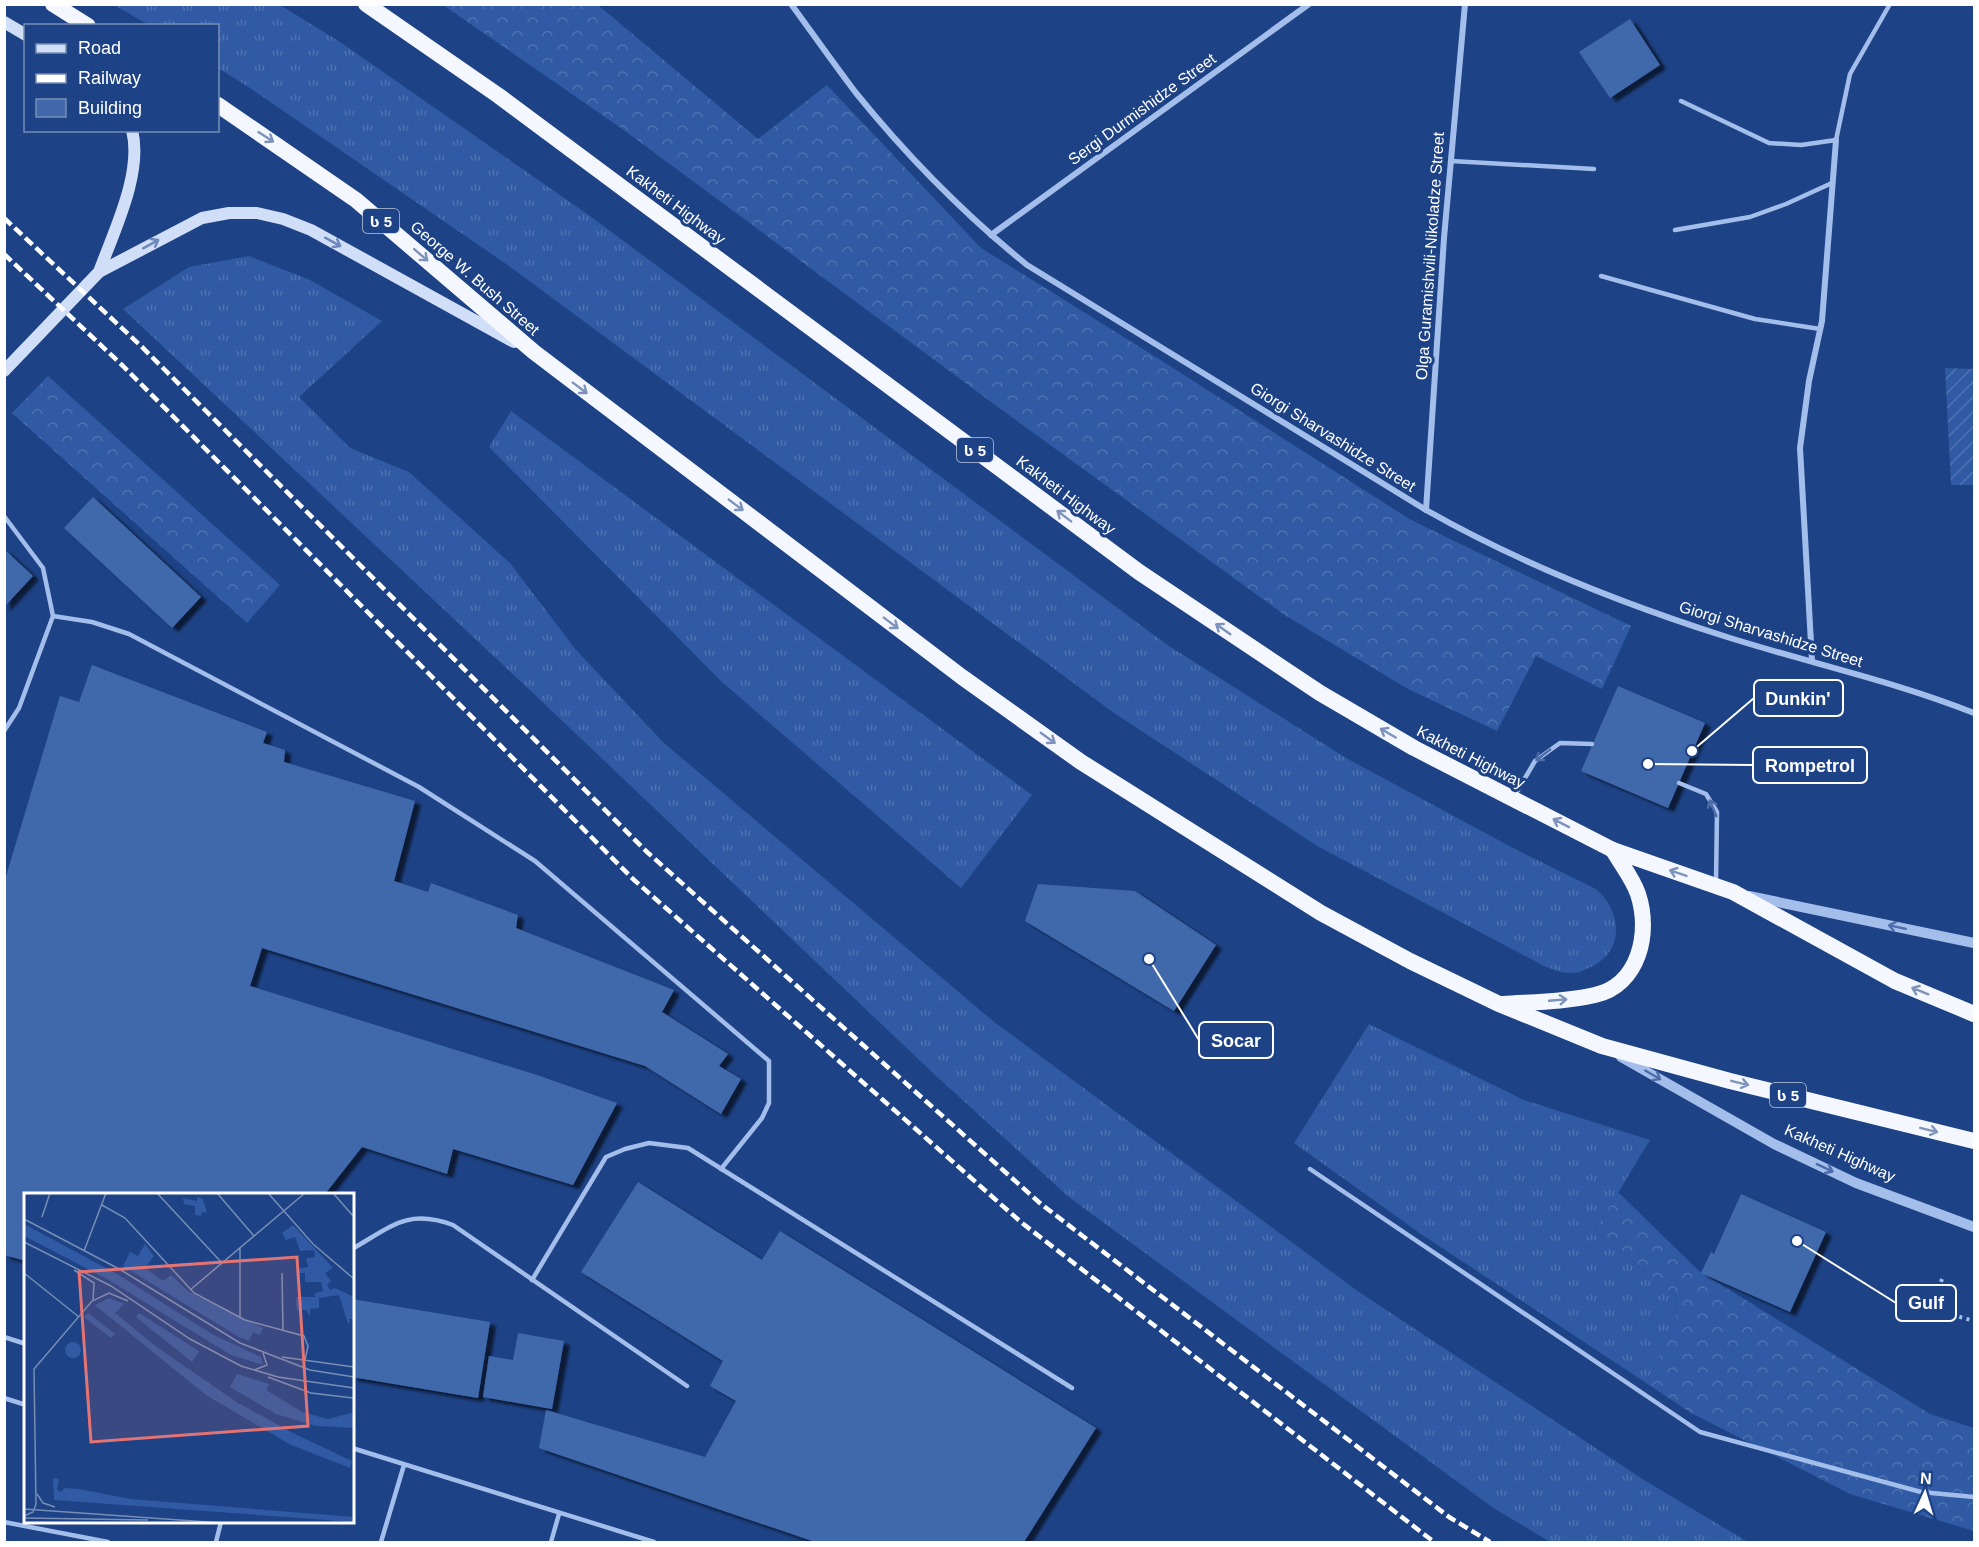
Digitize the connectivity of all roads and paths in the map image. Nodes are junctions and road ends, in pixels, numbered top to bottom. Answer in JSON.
{"nodes":[{"id":1,"x":53,"y":4,"type":"edge"},
{"id":2,"x":366,"y":4,"type":"edge"},
{"id":3,"x":791,"y":4,"type":"edge"},
{"id":4,"x":1293,"y":4,"type":"edge"},
{"id":5,"x":1309,"y":4,"type":"edge"},
{"id":6,"x":1465,"y":4,"type":"edge"},
{"id":7,"x":1890,"y":4,"type":"edge"},
{"id":8,"x":1299,"y":12,"type":"junction"},
{"id":9,"x":4,"y":22,"type":"edge"},
{"id":10,"x":85,"y":24,"type":"edge"},
{"id":11,"x":24,"y":34,"type":"edge"},
{"id":12,"x":1682,"y":101,"type":"dead end"},
{"id":13,"x":219,"y":106,"type":"edge"},
{"id":14,"x":132,"y":132,"type":"edge"},
{"id":15,"x":1836,"y":140,"type":"junction"},
{"id":16,"x":1450,"y":161,"type":"junction"},
{"id":17,"x":1594,"y":169,"type":"dead end"},
{"id":18,"x":1833,"y":183,"type":"junction"},
{"id":19,"x":1676,"y":230,"type":"dead end"},
{"id":20,"x":991,"y":235,"type":"junction"},
{"id":21,"x":99,"y":272,"type":"junction"},
{"id":22,"x":1601,"y":276,"type":"dead end"},
{"id":23,"x":1820,"y":329,"type":"junction"},
{"id":24,"x":534,"y":352,"type":"junction"},
{"id":25,"x":4,"y":371,"type":"edge"},
{"id":26,"x":1426,"y":510,"type":"junction"},
{"id":27,"x":4,"y":516,"type":"edge"},
{"id":28,"x":53,"y":616,"type":"junction"},
{"id":29,"x":1812,"y":661,"type":"junction"},
{"id":30,"x":1974,"y":712,"type":"edge"},
{"id":31,"x":4,"y":731,"type":"edge"},
{"id":32,"x":1592,"y":744,"type":"dead end"},
{"id":33,"x":1679,"y":783,"type":"dead end"},
{"id":34,"x":1513,"y":799,"type":"junction"},
{"id":35,"x":1612,"y":850,"type":"junction"},
{"id":36,"x":1716,"y":886,"type":"junction"},
{"id":37,"x":1733,"y":892,"type":"junction"},
{"id":38,"x":1974,"y":943,"type":"edge"},
{"id":39,"x":1499,"y":1004,"type":"junction"},
{"id":40,"x":1974,"y":1014,"type":"edge"},
{"id":41,"x":1602,"y":1046,"type":"junction"},
{"id":42,"x":1974,"y":1141,"type":"edge"},
{"id":43,"x":1310,"y":1168,"type":"dead end"},
{"id":44,"x":721,"y":1169,"type":"junction"},
{"id":45,"x":1974,"y":1227,"type":"edge"},
{"id":46,"x":354,"y":1248,"type":"edge"},
{"id":47,"x":1942,"y":1279,"type":"dead end"},
{"id":48,"x":532,"y":1280,"type":"junction"},
{"id":49,"x":1974,"y":1321,"type":"edge"},
{"id":50,"x":4,"y":1337,"type":"edge"},
{"id":51,"x":24,"y":1343,"type":"edge"},
{"id":52,"x":687,"y":1386,"type":"dead end"},
{"id":53,"x":1072,"y":1388,"type":"dead end"},
{"id":54,"x":4,"y":1398,"type":"edge"},
{"id":55,"x":24,"y":1404,"type":"edge"},
{"id":56,"x":354,"y":1449,"type":"edge"},
{"id":57,"x":404,"y":1464,"type":"junction"},
{"id":58,"x":1974,"y":1497,"type":"edge"},
{"id":59,"x":559,"y":1514,"type":"junction"},
{"id":60,"x":4,"y":1522,"type":"edge"},
{"id":61,"x":221,"y":1523,"type":"edge"},
{"id":62,"x":108,"y":1542,"type":"edge"},
{"id":63,"x":216,"y":1542,"type":"edge"},
{"id":64,"x":381,"y":1542,"type":"edge"},
{"id":65,"x":551,"y":1542,"type":"edge"},
{"id":66,"x":654,"y":1542,"type":"edge"}],
"edges":[{"from":1,"to":10,"type":"highway"},
{"from":34,"to":2,"type":"highway","name":"Kakheti Highway","number":"ს 5","one_way":true},
{"from":3,"to":20,"type":"street","name":"Giorgi Sharvashidze Street"},
{"from":4,"to":8,"type":"street"},
{"from":5,"to":8,"type":"street","name":"Sergi Durmishidze Street"},
{"from":6,"to":16,"type":"street","name":"Olga Guramishvili-Nikoladze Street"},
{"from":7,"to":15,"type":"lane"},
{"from":8,"to":20,"type":"street","name":"Sergi Durmishidze Street"},
{"from":9,"to":11,"type":"main road"},
{"from":12,"to":15,"type":"lane"},
{"from":13,"to":24,"type":"highway","name":"George W. Bush Street","number":"ს 5","one_way":true},
{"from":14,"to":21,"type":"main road"},
{"from":15,"to":18,"type":"street"},
{"from":16,"to":17,"type":"lane"},
{"from":16,"to":26,"type":"street","name":"Olga Guramishvili-Nikoladze Street"},
{"from":18,"to":19,"type":"lane"},
{"from":18,"to":23,"type":"street"},
{"from":20,"to":26,"type":"street","name":"Giorgi Sharvashidze Street"},
{"from":21,"to":24,"type":"main road","one_way":true},
{"from":21,"to":25,"type":"main road"},
{"from":22,"to":23,"type":"lane"},
{"from":23,"to":29,"type":"street"},
{"from":24,"to":39,"type":"highway","name":"Kakheti Highway","number":"ს 5","one_way":true},
{"from":26,"to":29,"type":"street","name":"Giorgi Sharvashidze Street"},
{"from":27,"to":28,"type":"lane"},
{"from":28,"to":31,"type":"lane"},
{"from":28,"to":44,"type":"lane"},
{"from":29,"to":30,"type":"street","name":"Giorgi Sharvashidze Street"},
{"from":32,"to":34,"type":"lane","one_way":true},
{"from":36,"to":33,"type":"lane","one_way":true},
{"from":35,"to":34,"type":"highway","name":"Kakheti Highway","number":"ს 5","one_way":true},
{"from":36,"to":35,"type":"highway","name":"Kakheti Highway","number":"ს 5","one_way":true},
{"from":39,"to":35,"type":"highway","one_way":true},
{"from":36,"to":37,"type":"highway","name":"Kakheti Highway","number":"ს 5"},
{"from":38,"to":37,"type":"street","name":"Kakheti Highway","one_way":true},
{"from":40,"to":37,"type":"highway","name":"Kakheti Highway","number":"ს 5","one_way":true},
{"from":39,"to":41,"type":"highway","name":"Kakheti Highway","number":"ს 5"},
{"from":41,"to":42,"type":"highway","name":"Kakheti Highway","number":"ს 5","one_way":true},
{"from":41,"to":45,"type":"street","name":"Kakheti Highway","one_way":true},
{"from":43,"to":58,"type":"lane"},
{"from":44,"to":48,"type":"lane"},
{"from":44,"to":53,"type":"lane"},
{"from":46,"to":48,"type":"lane"},
{"from":47,"to":49,"type":"path"},
{"from":48,"to":52,"type":"lane"},
{"from":50,"to":51,"type":"lane"},
{"from":54,"to":55,"type":"lane"},
{"from":56,"to":57,"type":"lane"},
{"from":57,"to":59,"type":"lane"},
{"from":57,"to":64,"type":"lane"},
{"from":59,"to":65,"type":"lane"},
{"from":59,"to":66,"type":"lane"},
{"from":60,"to":62,"type":"lane"},
{"from":61,"to":63,"type":"lane"}]}
